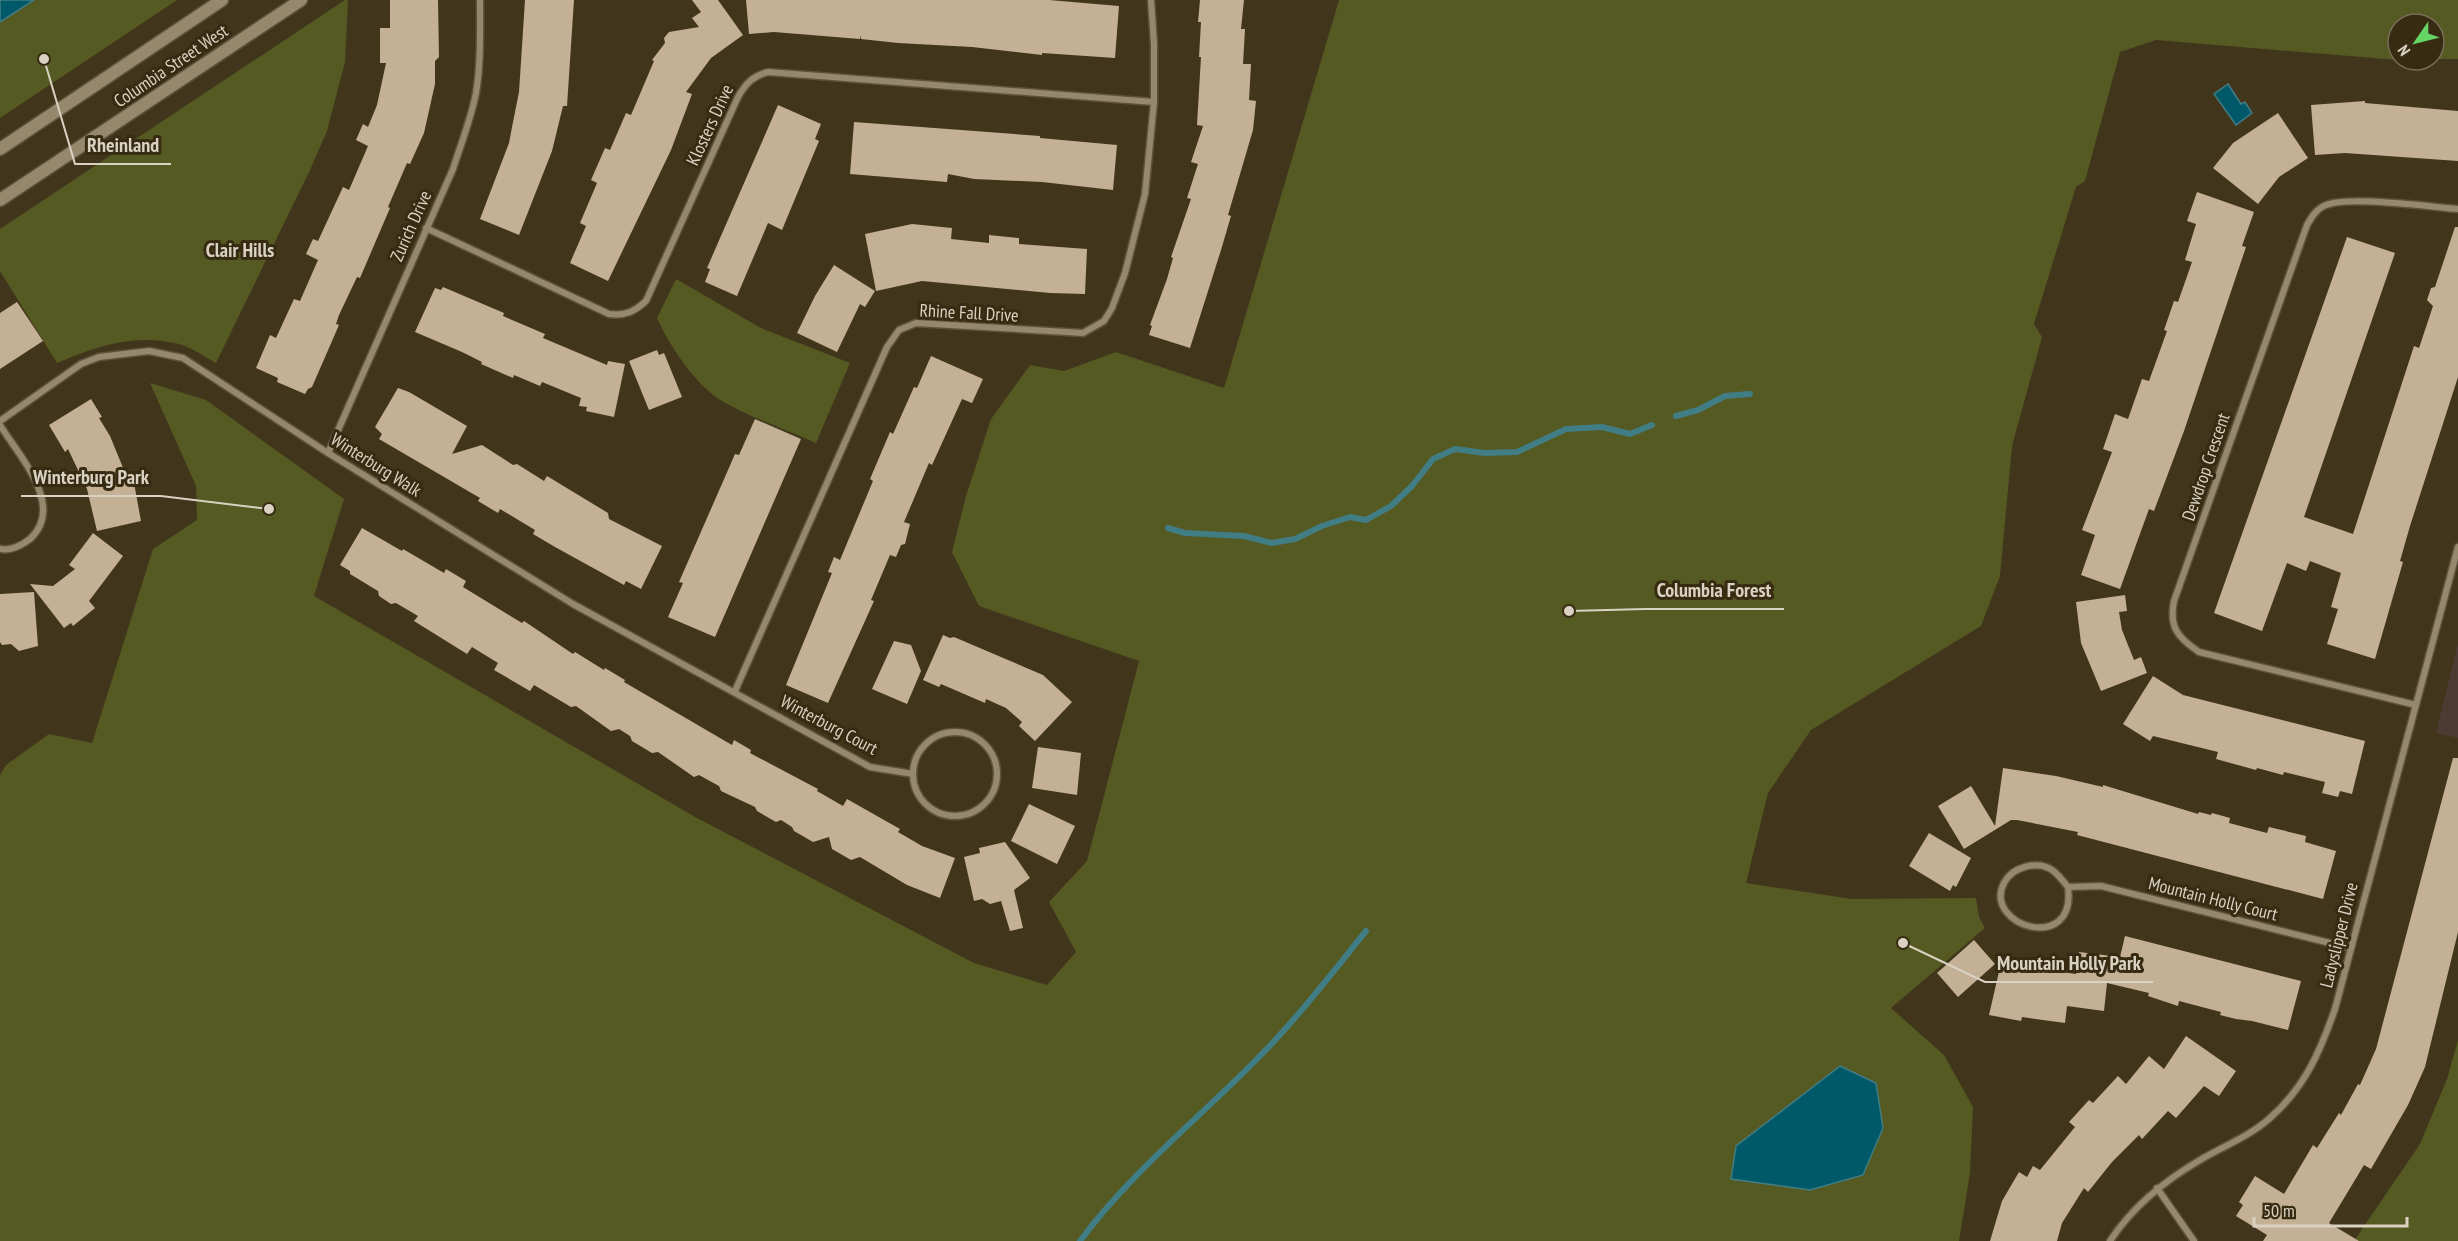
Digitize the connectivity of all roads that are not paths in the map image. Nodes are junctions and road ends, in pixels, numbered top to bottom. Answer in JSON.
{"nodes":[{"id":1,"x":222,"y":0,"type":"edge"},
{"id":2,"x":301,"y":0,"type":"edge"},
{"id":3,"x":480,"y":0,"type":"edge"},
{"id":4,"x":1151,"y":0,"type":"edge"},
{"id":5,"x":1154,"y":102,"type":"junction"},
{"id":6,"x":0,"y":149,"type":"edge"},
{"id":7,"x":0,"y":200,"type":"edge"},
{"id":8,"x":2458,"y":209,"type":"edge"},
{"id":9,"x":426,"y":228,"type":"junction"},
{"id":10,"x":0,"y":423,"type":"edge"},
{"id":11,"x":328,"y":453,"type":"junction"},
{"id":12,"x":2458,"y":547,"type":"edge"},
{"id":13,"x":0,"y":549,"type":"edge"},
{"id":14,"x":735,"y":692,"type":"junction"},
{"id":15,"x":2416,"y":705,"type":"junction"},
{"id":16,"x":913,"y":774,"type":"junction"},
{"id":17,"x":2068,"y":887,"type":"junction"},
{"id":18,"x":2350,"y":948,"type":"junction"},
{"id":19,"x":2157,"y":1188,"type":"junction"},
{"id":20,"x":2109,"y":1241,"type":"edge"},
{"id":21,"x":2194,"y":1241,"type":"edge"}],
"edges":[{"from":1,"to":6,"type":"main road","name":"Columbia Street West"},
{"from":2,"to":7,"type":"main road","name":"Columbia Street West"},
{"from":3,"to":9,"type":"street","name":"Zurich Drive"},
{"from":4,"to":5,"type":"street","name":"Rhine Fall Drive"},
{"from":5,"to":9,"type":"street","name":"Klosters Drive"},
{"from":5,"to":14,"type":"street","name":"Rhine Fall Drive"},
{"from":8,"to":15,"type":"street","name":"Dewdrop Crescent"},
{"from":9,"to":11,"type":"street","name":"Zurich Drive"},
{"from":10,"to":11,"type":"street","name":"Winterburg Walk"},
{"from":10,"to":13,"type":"street"},
{"from":11,"to":14,"type":"street","name":"Winterburg Walk"},
{"from":12,"to":15,"type":"street","name":"Ladyslipper Drive"},
{"from":14,"to":16,"type":"street","name":"Winterburg Court"},
{"from":15,"to":18,"type":"street","name":"Ladyslipper Drive"},
{"from":16,"to":16,"type":"street"},
{"from":17,"to":17,"type":"street"},
{"from":17,"to":18,"type":"street","name":"Mountain Holly Court"},
{"from":18,"to":19,"type":"street","name":"Ladyslipper Drive"},
{"from":19,"to":20,"type":"street","name":"Ladyslipper Drive"},
{"from":19,"to":21,"type":"street"}]}
